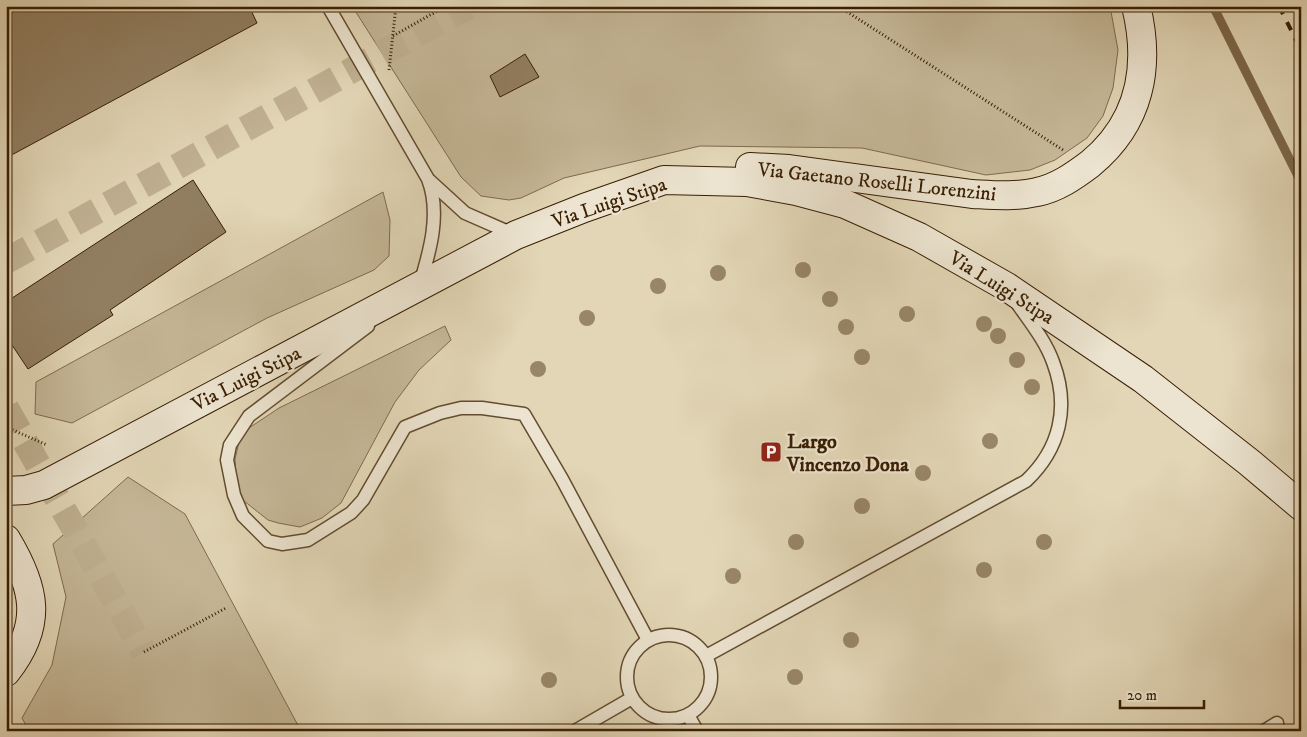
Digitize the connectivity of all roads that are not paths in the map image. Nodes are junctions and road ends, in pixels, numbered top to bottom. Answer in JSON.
{"nodes":[{"id":1,"x":328,"y":6,"type":"edge"},
{"id":2,"x":1136,"y":6,"type":"edge"},
{"id":3,"x":428,"y":180,"type":"junction"},
{"id":4,"x":664,"y":180,"type":"junction"},
{"id":5,"x":516,"y":235,"type":"junction"},
{"id":6,"x":1006,"y":287,"type":"junction"},
{"id":7,"x":414,"y":290,"type":"junction"},
{"id":8,"x":6,"y":491,"type":"edge"},
{"id":9,"x":1301,"y":506,"type":"edge"},
{"id":10,"x":6,"y":539,"type":"edge"},
{"id":11,"x":648,"y":640,"type":"junction"},
{"id":12,"x":706,"y":656,"type":"junction"},
{"id":13,"x":6,"y":672,"type":"edge"},
{"id":14,"x":632,"y":698,"type":"junction"},
{"id":15,"x":688,"y":715,"type":"junction"},
{"id":16,"x":1277,"y":723,"type":"dead end"},
{"id":17,"x":575,"y":731,"type":"edge"},
{"id":18,"x":697,"y":731,"type":"edge"},
{"id":19,"x":1264,"y":731,"type":"edge"}],
"edges":[{"from":1,"to":3,"type":"lane"},
{"from":2,"to":4,"type":"street","name":"Via Gaetano Roselli Lorenzini"},
{"from":3,"to":5,"type":"lane"},
{"from":3,"to":7,"type":"lane"},
{"from":4,"to":5,"type":"street","name":"Via Luigi Stipa"},
{"from":4,"to":6,"type":"street","name":"Via Luigi Stipa"},
{"from":5,"to":7,"type":"street","name":"Via Luigi Stipa"},
{"from":6,"to":9,"type":"street","name":"Via Luigi Stipa"},
{"from":6,"to":12,"type":"lane"},
{"from":7,"to":8,"type":"street","name":"Via Luigi Stipa"},
{"from":7,"to":11,"type":"lane"},
{"from":10,"to":13,"type":"street"},
{"from":11,"to":12,"type":"lane"},
{"from":11,"to":14,"type":"lane"},
{"from":12,"to":15,"type":"lane"},
{"from":14,"to":15,"type":"lane"},
{"from":14,"to":17,"type":"lane"},
{"from":15,"to":18,"type":"lane"},
{"from":16,"to":19,"type":"lane"}]}
